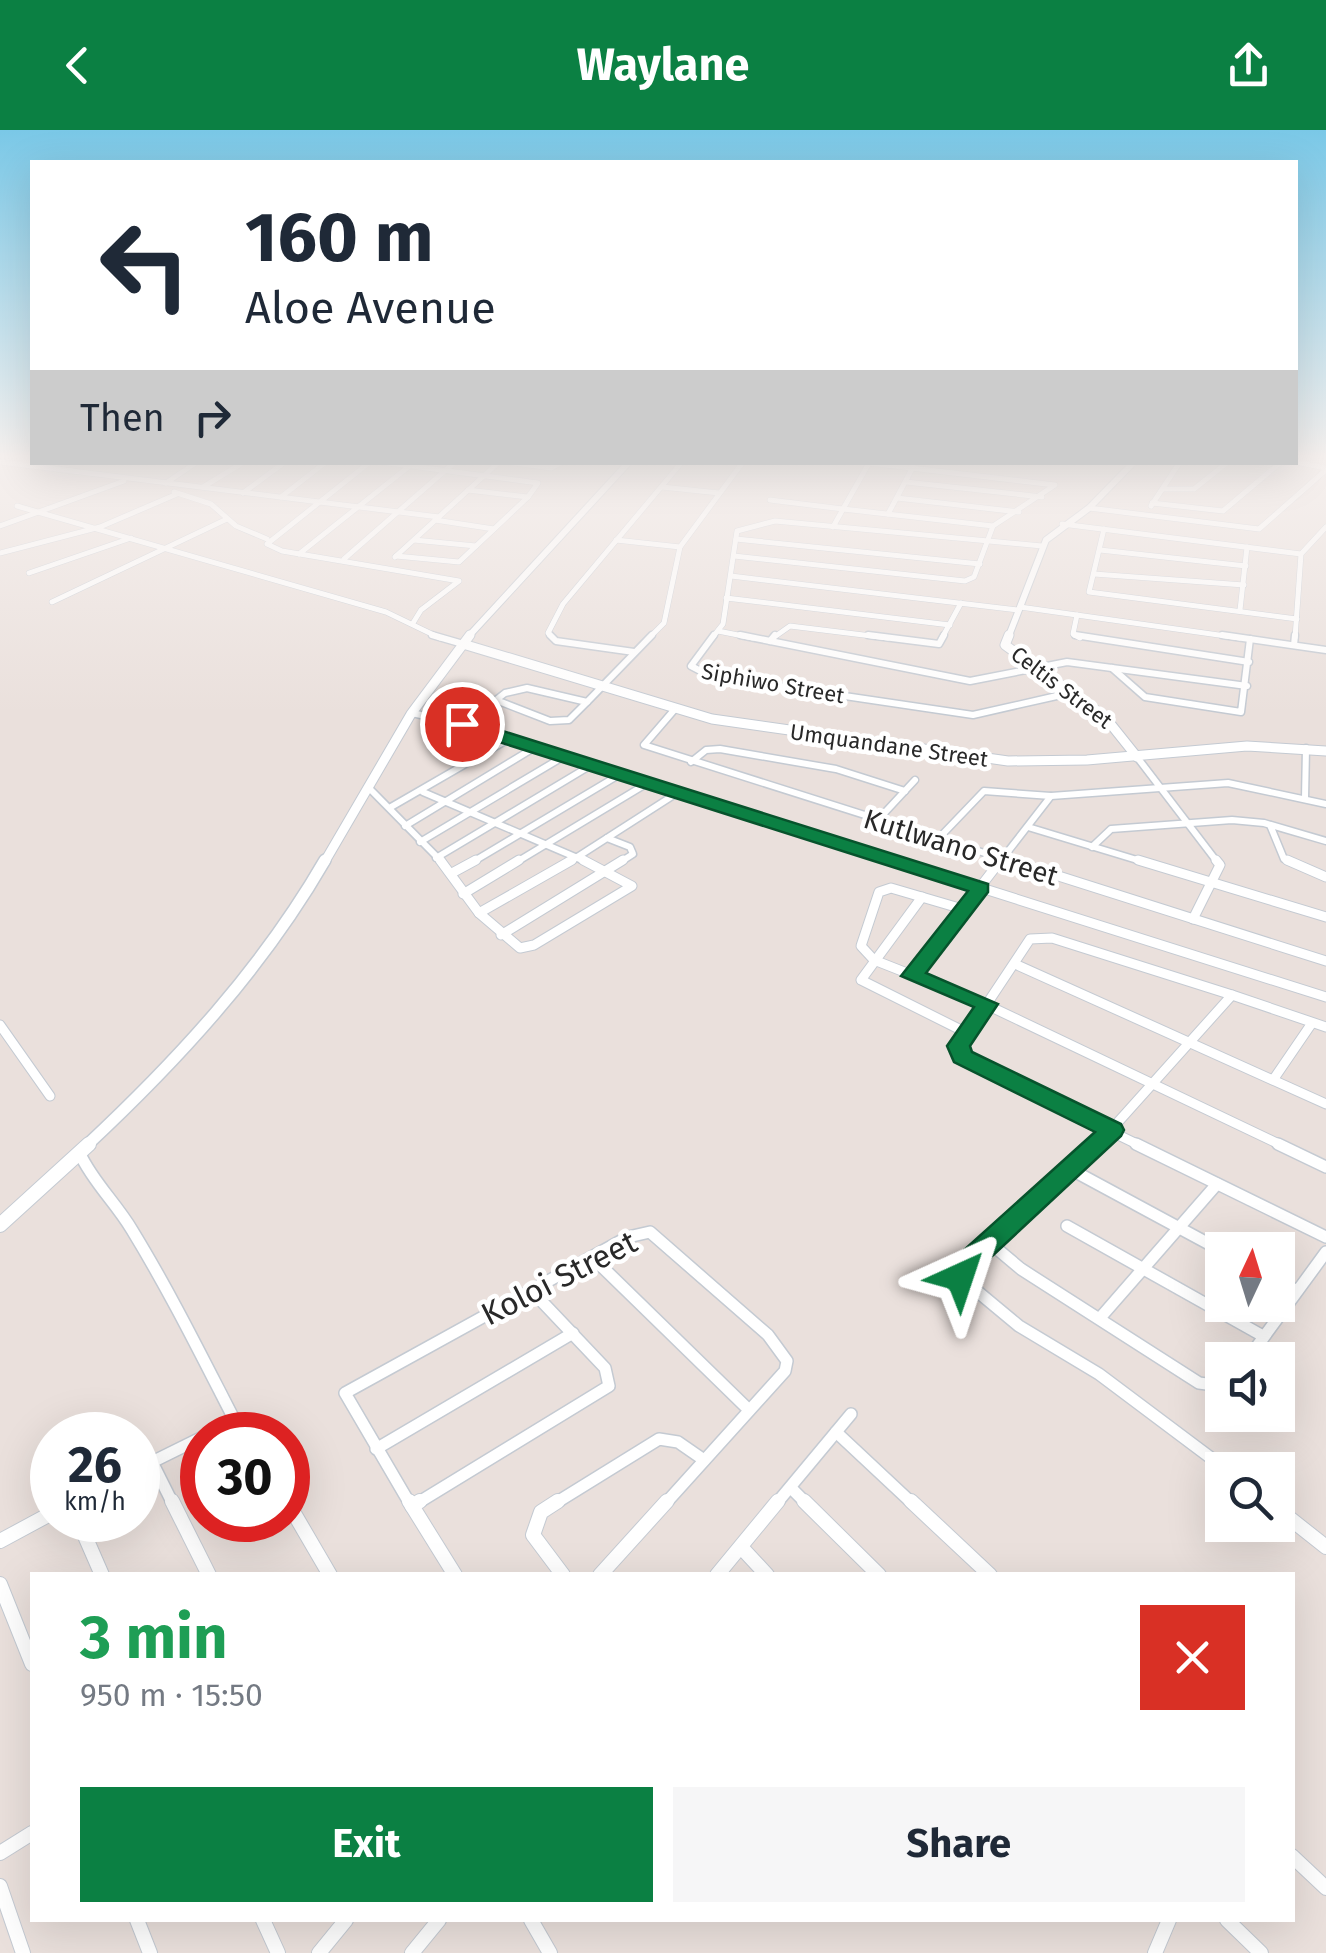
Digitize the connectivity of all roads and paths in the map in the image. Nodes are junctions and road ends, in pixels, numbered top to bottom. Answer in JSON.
{"nodes":[{"id":1,"x":40,"y":543,"type":"edge"},
{"id":2,"x":116,"y":543,"type":"edge"},
{"id":3,"x":148,"y":543,"type":"edge"},
{"id":4,"x":177,"y":543,"type":"edge"},
{"id":5,"x":270,"y":543,"type":"edge"},
{"id":6,"x":313,"y":543,"type":"edge"},
{"id":7,"x":363,"y":543,"type":"edge"},
{"id":8,"x":411,"y":543,"type":"edge"},
{"id":9,"x":446,"y":543,"type":"edge"},
{"id":10,"x":479,"y":543,"type":"edge"},
{"id":11,"x":555,"y":543,"type":"edge"},
{"id":12,"x":613,"y":543,"type":"edge"},
{"id":13,"x":644,"y":543,"type":"edge"},
{"id":14,"x":683,"y":543,"type":"edge"},
{"id":15,"x":736,"y":543,"type":"edge"},
{"id":16,"x":767,"y":543,"type":"edge"},
{"id":17,"x":987,"y":543,"type":"edge"},
{"id":18,"x":1010,"y":543,"type":"edge"},
{"id":19,"x":1045,"y":543,"type":"edge"},
{"id":20,"x":1101,"y":543,"type":"edge"},
{"id":21,"x":1222,"y":543,"type":"edge"},
{"id":22,"x":1311,"y":543,"type":"edge"},
{"id":23,"x":476,"y":546,"type":"junction"},
{"id":24,"x":1042,"y":546,"type":"junction"},
{"id":25,"x":1247,"y":546,"type":"junction"},
{"id":26,"x":680,"y":547,"type":"junction"},
{"id":27,"x":165,"y":548,"type":"junction"},
{"id":28,"x":1100,"y":550,"type":"junction"},
{"id":29,"x":0,"y":554,"type":"edge"},
{"id":30,"x":299,"y":554,"type":"junction"},
{"id":31,"x":1301,"y":554,"type":"junction"},
{"id":32,"x":396,"y":556,"type":"junction"},
{"id":33,"x":734,"y":556,"type":"junction"},
{"id":34,"x":344,"y":560,"type":"junction"},
{"id":35,"x":980,"y":564,"type":"junction"},
{"id":36,"x":386,"y":565,"type":"junction"},
{"id":37,"x":1246,"y":566,"type":"junction"},
{"id":38,"x":29,"y":573,"type":"dead end"},
{"id":39,"x":1094,"y":574,"type":"junction"},
{"id":40,"x":730,"y":576,"type":"junction"},
{"id":41,"x":1244,"y":585,"type":"junction"},
{"id":42,"x":726,"y":598,"type":"junction"},
{"id":43,"x":52,"y":602,"type":"dead end"},
{"id":44,"x":962,"y":603,"type":"junction"},
{"id":45,"x":1019,"y":608,"type":"junction"},
{"id":46,"x":1240,"y":610,"type":"junction"},
{"id":47,"x":1077,"y":615,"type":"junction"},
{"id":48,"x":1297,"y":619,"type":"junction"},
{"id":49,"x":413,"y":623,"type":"junction"},
{"id":50,"x":950,"y":625,"type":"junction"},
{"id":51,"x":718,"y":631,"type":"junction"},
{"id":52,"x":1250,"y":639,"type":"junction"},
{"id":53,"x":770,"y":641,"type":"junction"},
{"id":54,"x":463,"y":644,"type":"junction"},
{"id":55,"x":1294,"y":645,"type":"junction"},
{"id":56,"x":1326,"y":650,"type":"edge"},
{"id":57,"x":634,"y":652,"type":"junction"},
{"id":58,"x":1249,"y":662,"type":"junction"},
{"id":59,"x":1034,"y":668,"type":"junction"},
{"id":60,"x":1112,"y":668,"type":"junction"},
{"id":61,"x":1246,"y":686,"type":"junction"},
{"id":62,"x":603,"y":687,"type":"junction"},
{"id":63,"x":1070,"y":693,"type":"junction"},
{"id":64,"x":587,"y":702,"type":"junction"},
{"id":65,"x":675,"y":709,"type":"junction"},
{"id":66,"x":412,"y":713,"type":"junction"},
{"id":67,"x":482,"y":731,"type":"junction"},
{"id":68,"x":507,"y":740,"type":"junction"},
{"id":69,"x":1306,"y":748,"type":"junction"},
{"id":70,"x":532,"y":749,"type":"junction"},
{"id":71,"x":1326,"y":752,"type":"edge"},
{"id":72,"x":443,"y":755,"type":"dead end"},
{"id":73,"x":1137,"y":756,"type":"junction"},
{"id":74,"x":561,"y":758,"type":"junction"},
{"id":75,"x":690,"y":762,"type":"junction"},
{"id":76,"x":588,"y":766,"type":"junction"},
{"id":77,"x":617,"y":776,"type":"junction"},
{"id":78,"x":914,"y":780,"type":"dead end"},
{"id":79,"x":646,"y":784,"type":"junction"},
{"id":80,"x":368,"y":788,"type":"junction"},
{"id":81,"x":1162,"y":788,"type":"junction"},
{"id":82,"x":905,"y":791,"type":"junction"},
{"id":83,"x":423,"y":792,"type":"junction"},
{"id":84,"x":677,"y":794,"type":"junction"},
{"id":85,"x":1051,"y":796,"type":"junction"},
{"id":86,"x":1305,"y":799,"type":"junction"},
{"id":87,"x":450,"y":802,"type":"junction"},
{"id":88,"x":1326,"y":804,"type":"edge"},
{"id":89,"x":391,"y":807,"type":"junction"},
{"id":90,"x":474,"y":812,"type":"junction"},
{"id":91,"x":877,"y":820,"type":"junction"},
{"id":92,"x":500,"y":823,"type":"junction"},
{"id":93,"x":1188,"y":823,"type":"junction"},
{"id":94,"x":1270,"y":825,"type":"junction"},
{"id":95,"x":405,"y":826,"type":"junction"},
{"id":96,"x":1028,"y":827,"type":"junction"},
{"id":97,"x":526,"y":834,"type":"junction"},
{"id":98,"x":607,"y":838,"type":"junction"},
{"id":99,"x":938,"y":839,"type":"junction"},
{"id":100,"x":1326,"y":841,"type":"edge"},
{"id":101,"x":420,"y":842,"type":"junction"},
{"id":102,"x":550,"y":845,"type":"junction"},
{"id":103,"x":1092,"y":847,"type":"junction"},
{"id":104,"x":436,"y":858,"type":"junction"},
{"id":105,"x":577,"y":858,"type":"junction"},
{"id":106,"x":1002,"y":860,"type":"junction"},
{"id":107,"x":606,"y":871,"type":"junction"},
{"id":108,"x":452,"y":874,"type":"junction"},
{"id":109,"x":1326,"y":877,"type":"edge"},
{"id":110,"x":1213,"y":884,"type":"junction"},
{"id":111,"x":981,"y":888,"type":"junction"},
{"id":112,"x":463,"y":894,"type":"junction"},
{"id":113,"x":922,"y":897,"type":"junction"},
{"id":114,"x":966,"y":910,"type":"junction"},
{"id":115,"x":480,"y":913,"type":"junction"},
{"id":116,"x":1326,"y":917,"type":"edge"},
{"id":117,"x":1193,"y":919,"type":"junction"},
{"id":118,"x":502,"y":935,"type":"junction"},
{"id":119,"x":874,"y":960,"type":"junction"},
{"id":120,"x":1326,"y":961,"type":"edge"},
{"id":121,"x":1015,"y":964,"type":"junction"},
{"id":122,"x":912,"y":976,"type":"junction"},
{"id":123,"x":1232,"y":995,"type":"junction"},
{"id":124,"x":1326,"y":997,"type":"edge"},
{"id":125,"x":987,"y":1004,"type":"junction"},
{"id":126,"x":1312,"y":1023,"type":"junction"},
{"id":127,"x":1326,"y":1027,"type":"edge"},
{"id":128,"x":1,"y":1028,"type":"edge"},
{"id":129,"x":965,"y":1032,"type":"junction"},
{"id":130,"x":1194,"y":1042,"type":"junction"},
{"id":131,"x":1273,"y":1080,"type":"junction"},
{"id":132,"x":1152,"y":1086,"type":"junction"},
{"id":133,"x":50,"y":1096,"type":"dead end"},
{"id":134,"x":1326,"y":1104,"type":"edge"},
{"id":135,"x":1112,"y":1130,"type":"junction"},
{"id":136,"x":80,"y":1154,"type":"junction"},
{"id":137,"x":1326,"y":1167,"type":"edge"},
{"id":138,"x":1072,"y":1170,"type":"junction"},
{"id":139,"x":1217,"y":1184,"type":"junction"},
{"id":140,"x":0,"y":1225,"type":"edge"},
{"id":141,"x":1067,"y":1226,"type":"dead end"},
{"id":142,"x":1177,"y":1228,"type":"junction"},
{"id":143,"x":1326,"y":1237,"type":"edge"},
{"id":144,"x":990,"y":1243,"type":"junction"},
{"id":145,"x":1205,"y":1243,"type":"edge"},
{"id":146,"x":1326,"y":1252,"type":"edge"},
{"id":147,"x":592,"y":1256,"type":"junction"},
{"id":148,"x":1144,"y":1268,"type":"junction"},
{"id":149,"x":531,"y":1290,"type":"junction"},
{"id":150,"x":1296,"y":1290,"type":"joint"},
{"id":151,"x":1100,"y":1318,"type":"junction"},
{"id":152,"x":572,"y":1333,"type":"junction"},
{"id":153,"x":1263,"y":1336,"type":"junction"},
{"id":154,"x":1259,"y":1342,"type":"edge"},
{"id":155,"x":1205,"y":1384,"type":"edge"},
{"id":156,"x":749,"y":1410,"type":"junction"},
{"id":157,"x":230,"y":1412,"type":"edge"},
{"id":158,"x":851,"y":1414,"type":"dead end"},
{"id":159,"x":836,"y":1432,"type":"junction"},
{"id":160,"x":376,"y":1449,"type":"junction"},
{"id":161,"x":1205,"y":1453,"type":"edge"},
{"id":162,"x":704,"y":1460,"type":"junction"},
{"id":163,"x":160,"y":1478,"type":"edge"},
{"id":164,"x":791,"y":1488,"type":"junction"},
{"id":165,"x":412,"y":1506,"type":"junction"},
{"id":166,"x":1295,"y":1522,"type":"edge"},
{"id":167,"x":30,"y":1525,"type":"edge"},
{"id":168,"x":0,"y":1541,"type":"edge"},
{"id":169,"x":310,"y":1541,"type":"edge"},
{"id":170,"x":88,"y":1542,"type":"edge"},
{"id":171,"x":740,"y":1547,"type":"junction"},
{"id":172,"x":1326,"y":1547,"type":"edge"},
{"id":173,"x":101,"y":1572,"type":"edge"},
{"id":174,"x":207,"y":1572,"type":"edge"},
{"id":175,"x":328,"y":1572,"type":"edge"},
{"id":176,"x":449,"y":1572,"type":"edge"},
{"id":177,"x":560,"y":1572,"type":"edge"},
{"id":178,"x":603,"y":1572,"type":"edge"},
{"id":179,"x":719,"y":1572,"type":"edge"},
{"id":180,"x":764,"y":1572,"type":"edge"},
{"id":181,"x":877,"y":1572,"type":"edge"},
{"id":182,"x":987,"y":1572,"type":"edge"},
{"id":183,"x":0,"y":1584,"type":"edge"},
{"id":184,"x":30,"y":1659,"type":"edge"},
{"id":185,"x":30,"y":1834,"type":"edge"},
{"id":186,"x":0,"y":1854,"type":"edge"},
{"id":187,"x":1295,"y":1859,"type":"edge"},
{"id":188,"x":0,"y":1886,"type":"edge"},
{"id":189,"x":1326,"y":1888,"type":"edge"},
{"id":190,"x":138,"y":1922,"type":"edge"},
{"id":191,"x":264,"y":1922,"type":"edge"},
{"id":192,"x":344,"y":1922,"type":"edge"},
{"id":193,"x":437,"y":1922,"type":"edge"},
{"id":194,"x":532,"y":1922,"type":"edge"},
{"id":195,"x":1168,"y":1922,"type":"edge"},
{"id":196,"x":1229,"y":1922,"type":"edge"},
{"id":197,"x":23,"y":1953,"type":"edge"},
{"id":198,"x":150,"y":1953,"type":"edge"},
{"id":199,"x":278,"y":1953,"type":"edge"},
{"id":200,"x":318,"y":1953,"type":"edge"},
{"id":201,"x":412,"y":1953,"type":"edge"},
{"id":202,"x":550,"y":1953,"type":"edge"},
{"id":203,"x":1155,"y":1953,"type":"edge"},
{"id":204,"x":1261,"y":1953,"type":"edge"}],
"edges":[{"from":1,"to":29,"type":"street"},
{"from":2,"to":38,"type":"street"},
{"from":3,"to":27,"type":"street"},
{"from":4,"to":27,"type":"street"},
{"from":5,"to":30,"type":"street"},
{"from":6,"to":30,"type":"street"},
{"from":7,"to":34,"type":"street"},
{"from":8,"to":32,"type":"street"},
{"from":9,"to":23,"type":"street"},
{"from":10,"to":23,"type":"street"},
{"from":11,"to":54,"type":"street"},
{"from":12,"to":57,"type":"street"},
{"from":13,"to":26,"type":"street"},
{"from":14,"to":26,"type":"street"},
{"from":15,"to":33,"type":"street","name":"Siphiwo Street"},
{"from":16,"to":35,"type":"street"},
{"from":17,"to":35,"type":"street"},
{"from":18,"to":24,"type":"street"},
{"from":19,"to":24,"type":"street","name":"Celtis Street"},
{"from":20,"to":28,"type":"street"},
{"from":21,"to":25,"type":"street"},
{"from":22,"to":31,"type":"street"},
{"from":23,"to":32,"type":"street"},
{"from":24,"to":45,"type":"street","name":"Celtis Street"},
{"from":25,"to":31,"type":"street"},
{"from":25,"to":37,"type":"street"},
{"from":26,"to":57,"type":"street"},
{"from":27,"to":43,"type":"street"},
{"from":27,"to":49,"type":"street"},
{"from":28,"to":37,"type":"street"},
{"from":28,"to":39,"type":"street"},
{"from":30,"to":34,"type":"street"},
{"from":31,"to":48,"type":"street"},
{"from":32,"to":36,"type":"street"},
{"from":33,"to":35,"type":"street"},
{"from":33,"to":40,"type":"street","name":"Siphiwo Street"},
{"from":34,"to":36,"type":"street"},
{"from":36,"to":49,"type":"street"},
{"from":37,"to":41,"type":"street"},
{"from":39,"to":41,"type":"street"},
{"from":39,"to":46,"type":"street"},
{"from":40,"to":42,"type":"street","name":"Siphiwo Street"},
{"from":40,"to":44,"type":"street"},
{"from":41,"to":46,"type":"street"},
{"from":42,"to":50,"type":"street"},
{"from":42,"to":51,"type":"street","name":"Siphiwo Street"},
{"from":44,"to":45,"type":"street"},
{"from":44,"to":50,"type":"street"},
{"from":45,"to":47,"type":"street"},
{"from":45,"to":59,"type":"street","name":"Celtis Street"},
{"from":46,"to":48,"type":"street"},
{"from":47,"to":52,"type":"street"},
{"from":47,"to":58,"type":"street"},
{"from":48,"to":55,"type":"street"},
{"from":49,"to":54,"type":"street"},
{"from":50,"to":53,"type":"street"},
{"from":51,"to":53,"type":"street"},
{"from":51,"to":63,"type":"street","name":"Siphiwo Street"},
{"from":52,"to":55,"type":"street"},
{"from":52,"to":58,"type":"street"},
{"from":53,"to":59,"type":"street"},
{"from":54,"to":62,"type":"street","name":"Umquandane Street"},
{"from":54,"to":66,"type":"street"},
{"from":55,"to":56,"type":"street"},
{"from":57,"to":62,"type":"street"},
{"from":58,"to":61,"type":"street"},
{"from":59,"to":60,"type":"street"},
{"from":59,"to":63,"type":"street","name":"Celtis Street"},
{"from":60,"to":61,"type":"street"},
{"from":60,"to":61,"type":"street"},
{"from":62,"to":64,"type":"street"},
{"from":62,"to":65,"type":"street","name":"Umquandane Street"},
{"from":63,"to":73,"type":"street","name":"Celtis Street"},
{"from":64,"to":64,"type":"street"},
{"from":65,"to":73,"type":"street","name":"Umquandane Street"},
{"from":65,"to":75,"type":"street","name":"Kutlwano Street"},
{"from":66,"to":67,"type":"street"},
{"from":66,"to":80,"type":"street"},
{"from":67,"to":68,"type":"street"},
{"from":67,"to":72,"type":"street"},
{"from":68,"to":70,"type":"street"},
{"from":68,"to":83,"type":"street"},
{"from":69,"to":71,"type":"street","name":"Umquandane Street"},
{"from":69,"to":73,"type":"street","name":"Umquandane Street"},
{"from":69,"to":86,"type":"street"},
{"from":70,"to":74,"type":"street"},
{"from":70,"to":87,"type":"street"},
{"from":73,"to":81,"type":"street","name":"Celtis Street"},
{"from":74,"to":76,"type":"street"},
{"from":74,"to":90,"type":"street"},
{"from":75,"to":82,"type":"street"},
{"from":75,"to":91,"type":"street","name":"Kutlwano Street"},
{"from":76,"to":77,"type":"street"},
{"from":76,"to":92,"type":"street"},
{"from":77,"to":79,"type":"street"},
{"from":77,"to":97,"type":"street"},
{"from":78,"to":82,"type":"street"},
{"from":79,"to":84,"type":"street"},
{"from":79,"to":102,"type":"street"},
{"from":80,"to":89,"type":"street"},
{"from":80,"to":136,"type":"street"},
{"from":81,"to":85,"type":"street"},
{"from":81,"to":86,"type":"street"},
{"from":81,"to":93,"type":"street","name":"Celtis Street"},
{"from":82,"to":91,"type":"street"},
{"from":83,"to":87,"type":"street"},
{"from":83,"to":89,"type":"street"},
{"from":84,"to":98,"type":"street"},
{"from":84,"to":111,"type":"street"},
{"from":85,"to":96,"type":"street"},
{"from":85,"to":99,"type":"street"},
{"from":86,"to":88,"type":"street"},
{"from":87,"to":90,"type":"street"},
{"from":87,"to":95,"type":"street"},
{"from":89,"to":95,"type":"street"},
{"from":90,"to":92,"type":"street"},
{"from":90,"to":101,"type":"street"},
{"from":91,"to":99,"type":"street","name":"Kutlwano Street"},
{"from":92,"to":97,"type":"street"},
{"from":92,"to":104,"type":"street"},
{"from":93,"to":94,"type":"street"},
{"from":93,"to":103,"type":"street"},
{"from":93,"to":110,"type":"street","name":"Celtis Street"},
{"from":94,"to":100,"type":"street"},
{"from":94,"to":109,"type":"street"},
{"from":95,"to":101,"type":"street"},
{"from":96,"to":103,"type":"street"},
{"from":96,"to":106,"type":"street"},
{"from":97,"to":102,"type":"street"},
{"from":97,"to":108,"type":"street"},
{"from":98,"to":105,"type":"street"},
{"from":98,"to":107,"type":"street"},
{"from":99,"to":106,"type":"street","name":"Kutlwano Street"},
{"from":101,"to":104,"type":"street"},
{"from":102,"to":105,"type":"street"},
{"from":102,"to":112,"type":"street"},
{"from":103,"to":110,"type":"street"},
{"from":104,"to":108,"type":"street"},
{"from":105,"to":107,"type":"street"},
{"from":105,"to":115,"type":"street"},
{"from":106,"to":111,"type":"street"},
{"from":106,"to":117,"type":"street","name":"Kutlwano Street"},
{"from":107,"to":118,"type":"street"},
{"from":107,"to":118,"type":"street"},
{"from":108,"to":112,"type":"street"},
{"from":110,"to":116,"type":"street"},
{"from":110,"to":117,"type":"street"},
{"from":111,"to":114,"type":"street"},
{"from":111,"to":124,"type":"street"},
{"from":112,"to":115,"type":"street"},
{"from":113,"to":114,"type":"street"},
{"from":113,"to":119,"type":"street"},
{"from":113,"to":119,"type":"street"},
{"from":114,"to":122,"type":"street"},
{"from":115,"to":118,"type":"street"},
{"from":117,"to":120,"type":"street","name":"Kutlwano Street"},
{"from":119,"to":122,"type":"street"},
{"from":119,"to":129,"type":"street"},
{"from":121,"to":123,"type":"street"},
{"from":121,"to":125,"type":"street"},
{"from":121,"to":130,"type":"street"},
{"from":122,"to":125,"type":"street"},
{"from":123,"to":126,"type":"street"},
{"from":123,"to":130,"type":"street"},
{"from":125,"to":129,"type":"street"},
{"from":125,"to":132,"type":"street"},
{"from":126,"to":127,"type":"street"},
{"from":126,"to":131,"type":"street"},
{"from":128,"to":133,"type":"street"},
{"from":129,"to":135,"type":"street"},
{"from":130,"to":131,"type":"street"},
{"from":130,"to":132,"type":"street"},
{"from":131,"to":134,"type":"street"},
{"from":132,"to":135,"type":"street"},
{"from":132,"to":137,"type":"street"},
{"from":135,"to":138,"type":"street"},
{"from":135,"to":139,"type":"street"},
{"from":136,"to":140,"type":"street"},
{"from":136,"to":157,"type":"street"},
{"from":138,"to":142,"type":"street"},
{"from":138,"to":144,"type":"street"},
{"from":139,"to":142,"type":"street"},
{"from":139,"to":143,"type":"street"},
{"from":141,"to":148,"type":"street"},
{"from":142,"to":145,"type":"street"},
{"from":142,"to":148,"type":"street"},
{"from":144,"to":151,"type":"street"},
{"from":144,"to":161,"type":"street"},
{"from":146,"to":150,"type":"street"},
{"from":147,"to":149,"type":"street","name":"Koloi Street"},
{"from":147,"to":156,"type":"street"},
{"from":147,"to":156,"type":"street","name":"Koloi Street"},
{"from":148,"to":151,"type":"street"},
{"from":148,"to":153,"type":"street"},
{"from":149,"to":152,"type":"street"},
{"from":149,"to":160,"type":"street","name":"Koloi Street"},
{"from":150,"to":153,"type":"street"},
{"from":151,"to":155,"type":"street"},
{"from":152,"to":160,"type":"street"},
{"from":152,"to":165,"type":"street"},
{"from":153,"to":154,"type":"street"},
{"from":156,"to":162,"type":"street","name":"Koloi Street"},
{"from":158,"to":159,"type":"street"},
{"from":159,"to":164,"type":"street"},
{"from":159,"to":182,"type":"street"},
{"from":160,"to":165,"type":"street","name":"Koloi Street"},
{"from":162,"to":177,"type":"street"},
{"from":162,"to":178,"type":"street","name":"Koloi Street"},
{"from":163,"to":174,"type":"street"},
{"from":164,"to":171,"type":"street"},
{"from":164,"to":181,"type":"street"},
{"from":165,"to":176,"type":"street","name":"Koloi Street"},
{"from":166,"to":172,"type":"street"},
{"from":167,"to":168,"type":"street"},
{"from":169,"to":175,"type":"street"},
{"from":170,"to":173,"type":"street"},
{"from":171,"to":179,"type":"street"},
{"from":171,"to":180,"type":"street"},
{"from":183,"to":184,"type":"street"},
{"from":185,"to":186,"type":"street"},
{"from":187,"to":189,"type":"street"},
{"from":188,"to":197,"type":"street"},
{"from":190,"to":198,"type":"street"},
{"from":191,"to":199,"type":"street"},
{"from":192,"to":200,"type":"street"},
{"from":193,"to":201,"type":"street"},
{"from":194,"to":202,"type":"street"},
{"from":195,"to":203,"type":"street"},
{"from":196,"to":204,"type":"street"}]}
